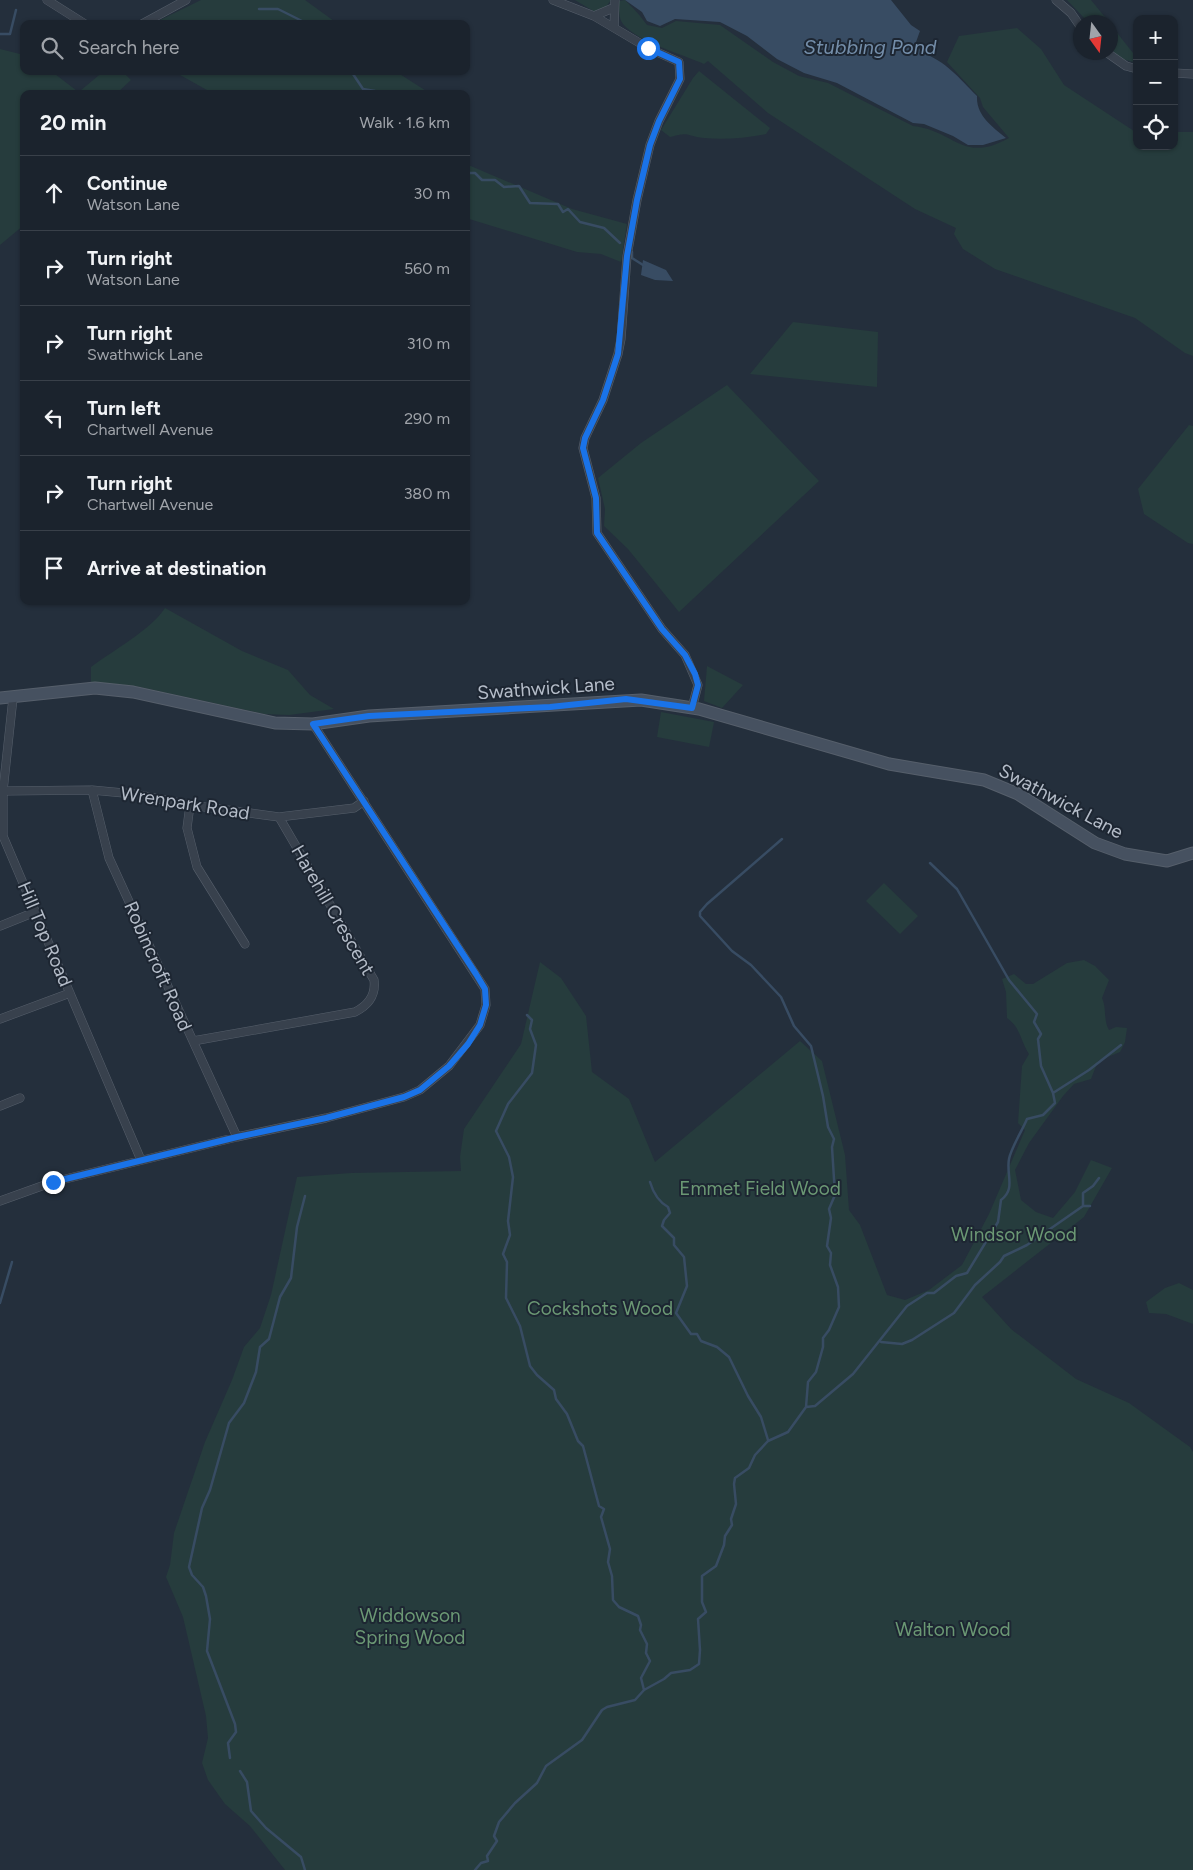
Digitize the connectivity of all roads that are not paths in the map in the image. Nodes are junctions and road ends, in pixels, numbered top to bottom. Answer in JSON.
{"nodes":[{"id":1,"x":47,"y":0,"type":"edge"},
{"id":2,"x":186,"y":0,"type":"edge"},
{"id":3,"x":553,"y":0,"type":"edge"},
{"id":4,"x":1056,"y":0,"type":"edge"},
{"id":5,"x":614,"y":4,"type":"edge"},
{"id":6,"x":594,"y":16,"type":"junction"},
{"id":7,"x":1073,"y":16,"type":"edge"},
{"id":8,"x":79,"y":20,"type":"edge"},
{"id":9,"x":149,"y":20,"type":"edge"},
{"id":10,"x":614,"y":28,"type":"junction"},
{"id":11,"x":1117,"y":60,"type":"edge"},
{"id":12,"x":1133,"y":68,"type":"edge"},
{"id":13,"x":1178,"y":73,"type":"edge"},
{"id":14,"x":1193,"y":74,"type":"edge"},
{"id":15,"x":0,"y":698,"type":"edge"},
{"id":16,"x":14,"y":698,"type":"junction"},
{"id":17,"x":692,"y":708,"type":"junction"},
{"id":18,"x":313,"y":724,"type":"junction"},
{"id":19,"x":0,"y":748,"type":"edge"},
{"id":20,"x":9,"y":748,"type":"junction"},
{"id":21,"x":92,"y":790,"type":"junction"},
{"id":22,"x":3,"y":791,"type":"junction"},
{"id":23,"x":364,"y":801,"type":"junction"},
{"id":24,"x":190,"y":805,"type":"junction"},
{"id":25,"x":279,"y":816,"type":"junction"},
{"id":26,"x":1193,"y":853,"type":"edge"},
{"id":27,"x":35,"y":912,"type":"junction"},
{"id":28,"x":0,"y":926,"type":"edge"},
{"id":29,"x":245,"y":944,"type":"dead end"},
{"id":30,"x":70,"y":993,"type":"junction"},
{"id":31,"x":0,"y":1019,"type":"edge"},
{"id":32,"x":193,"y":1042,"type":"junction"},
{"id":33,"x":20,"y":1098,"type":"dead end"},
{"id":34,"x":0,"y":1106,"type":"edge"},
{"id":35,"x":237,"y":1137,"type":"junction"},
{"id":36,"x":141,"y":1160,"type":"junction"},
{"id":37,"x":0,"y":1201,"type":"edge"}],
"edges":[{"from":1,"to":8,"type":"street"},
{"from":2,"to":9,"type":"street"},
{"from":3,"to":6,"type":"street"},
{"from":4,"to":7,"type":"street"},
{"from":5,"to":6,"type":"street"},
{"from":5,"to":10,"type":"street"},
{"from":6,"to":10,"type":"street"},
{"from":10,"to":17,"type":"street"},
{"from":11,"to":12,"type":"street"},
{"from":13,"to":14,"type":"street"},
{"from":15,"to":16,"type":"street","name":"Swathwick Lane"},
{"from":16,"to":18,"type":"street","name":"Swathwick Lane"},
{"from":16,"to":20,"type":"street","name":"Hill Top Road"},
{"from":17,"to":18,"type":"street","name":"Swathwick Lane"},
{"from":17,"to":26,"type":"street","name":"Swathwick Lane"},
{"from":18,"to":23,"type":"street"},
{"from":19,"to":20,"type":"street"},
{"from":20,"to":22,"type":"street","name":"Hill Top Road"},
{"from":21,"to":22,"type":"street","name":"Wrenpark Road"},
{"from":21,"to":24,"type":"street","name":"Wrenpark Road"},
{"from":21,"to":32,"type":"street","name":"Robincroft Road"},
{"from":22,"to":27,"type":"street","name":"Hill Top Road"},
{"from":23,"to":25,"type":"street","name":"Wrenpark Road"},
{"from":23,"to":35,"type":"street"},
{"from":24,"to":25,"type":"street","name":"Wrenpark Road"},
{"from":24,"to":29,"type":"street"},
{"from":25,"to":32,"type":"street","name":"Harehill Crescent"},
{"from":27,"to":28,"type":"street"},
{"from":27,"to":30,"type":"street","name":"Hill Top Road"},
{"from":30,"to":31,"type":"street"},
{"from":30,"to":36,"type":"street","name":"Hill Top Road"},
{"from":32,"to":35,"type":"street","name":"Robincroft Road"},
{"from":33,"to":34,"type":"street"},
{"from":35,"to":36,"type":"street"},
{"from":36,"to":37,"type":"street"}]}
